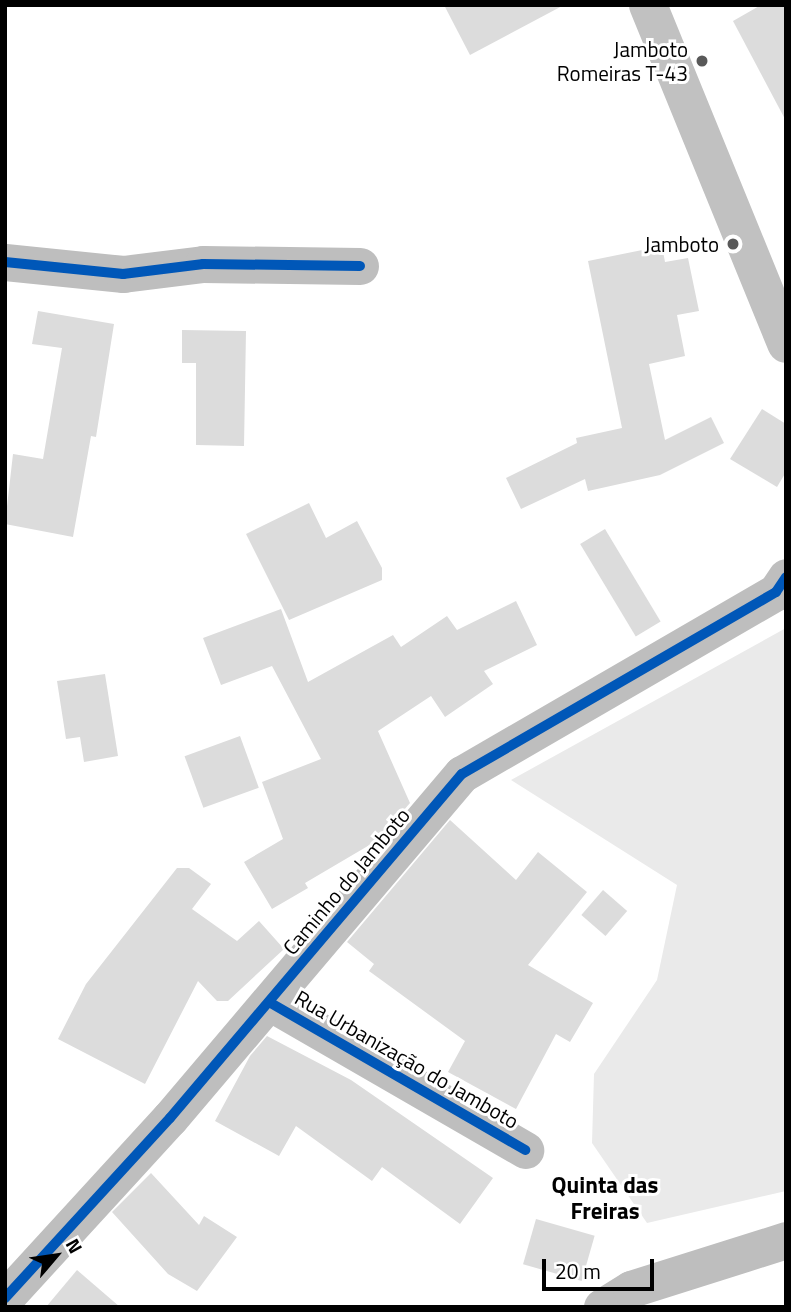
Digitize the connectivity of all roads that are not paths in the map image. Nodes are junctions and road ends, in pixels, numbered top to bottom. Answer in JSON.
{"nodes":[{"id":1,"x":648,"y":5,"type":"edge"},
{"id":2,"x":5,"y":262,"type":"edge"},
{"id":3,"x":359,"y":266,"type":"dead end"},
{"id":4,"x":786,"y":344,"type":"edge"},
{"id":5,"x":786,"y":576,"type":"edge"},
{"id":6,"x":269,"y":1002,"type":"junction"},
{"id":7,"x":525,"y":1150,"type":"dead end"},
{"id":8,"x":786,"y":1240,"type":"edge"},
{"id":9,"x":5,"y":1298,"type":"edge"},
{"id":10,"x":602,"y":1307,"type":"edge"}],
"edges":[{"from":1,"to":4,"type":"main road"},
{"from":2,"to":3,"type":"street"},
{"from":5,"to":6,"type":"street","name":"Caminho do Jamboto"},
{"from":6,"to":7,"type":"street","name":"Rua Urbanização do Jamboto"},
{"from":6,"to":9,"type":"street","name":"Caminho do Jamboto"},
{"from":8,"to":10,"type":"street"}]}
